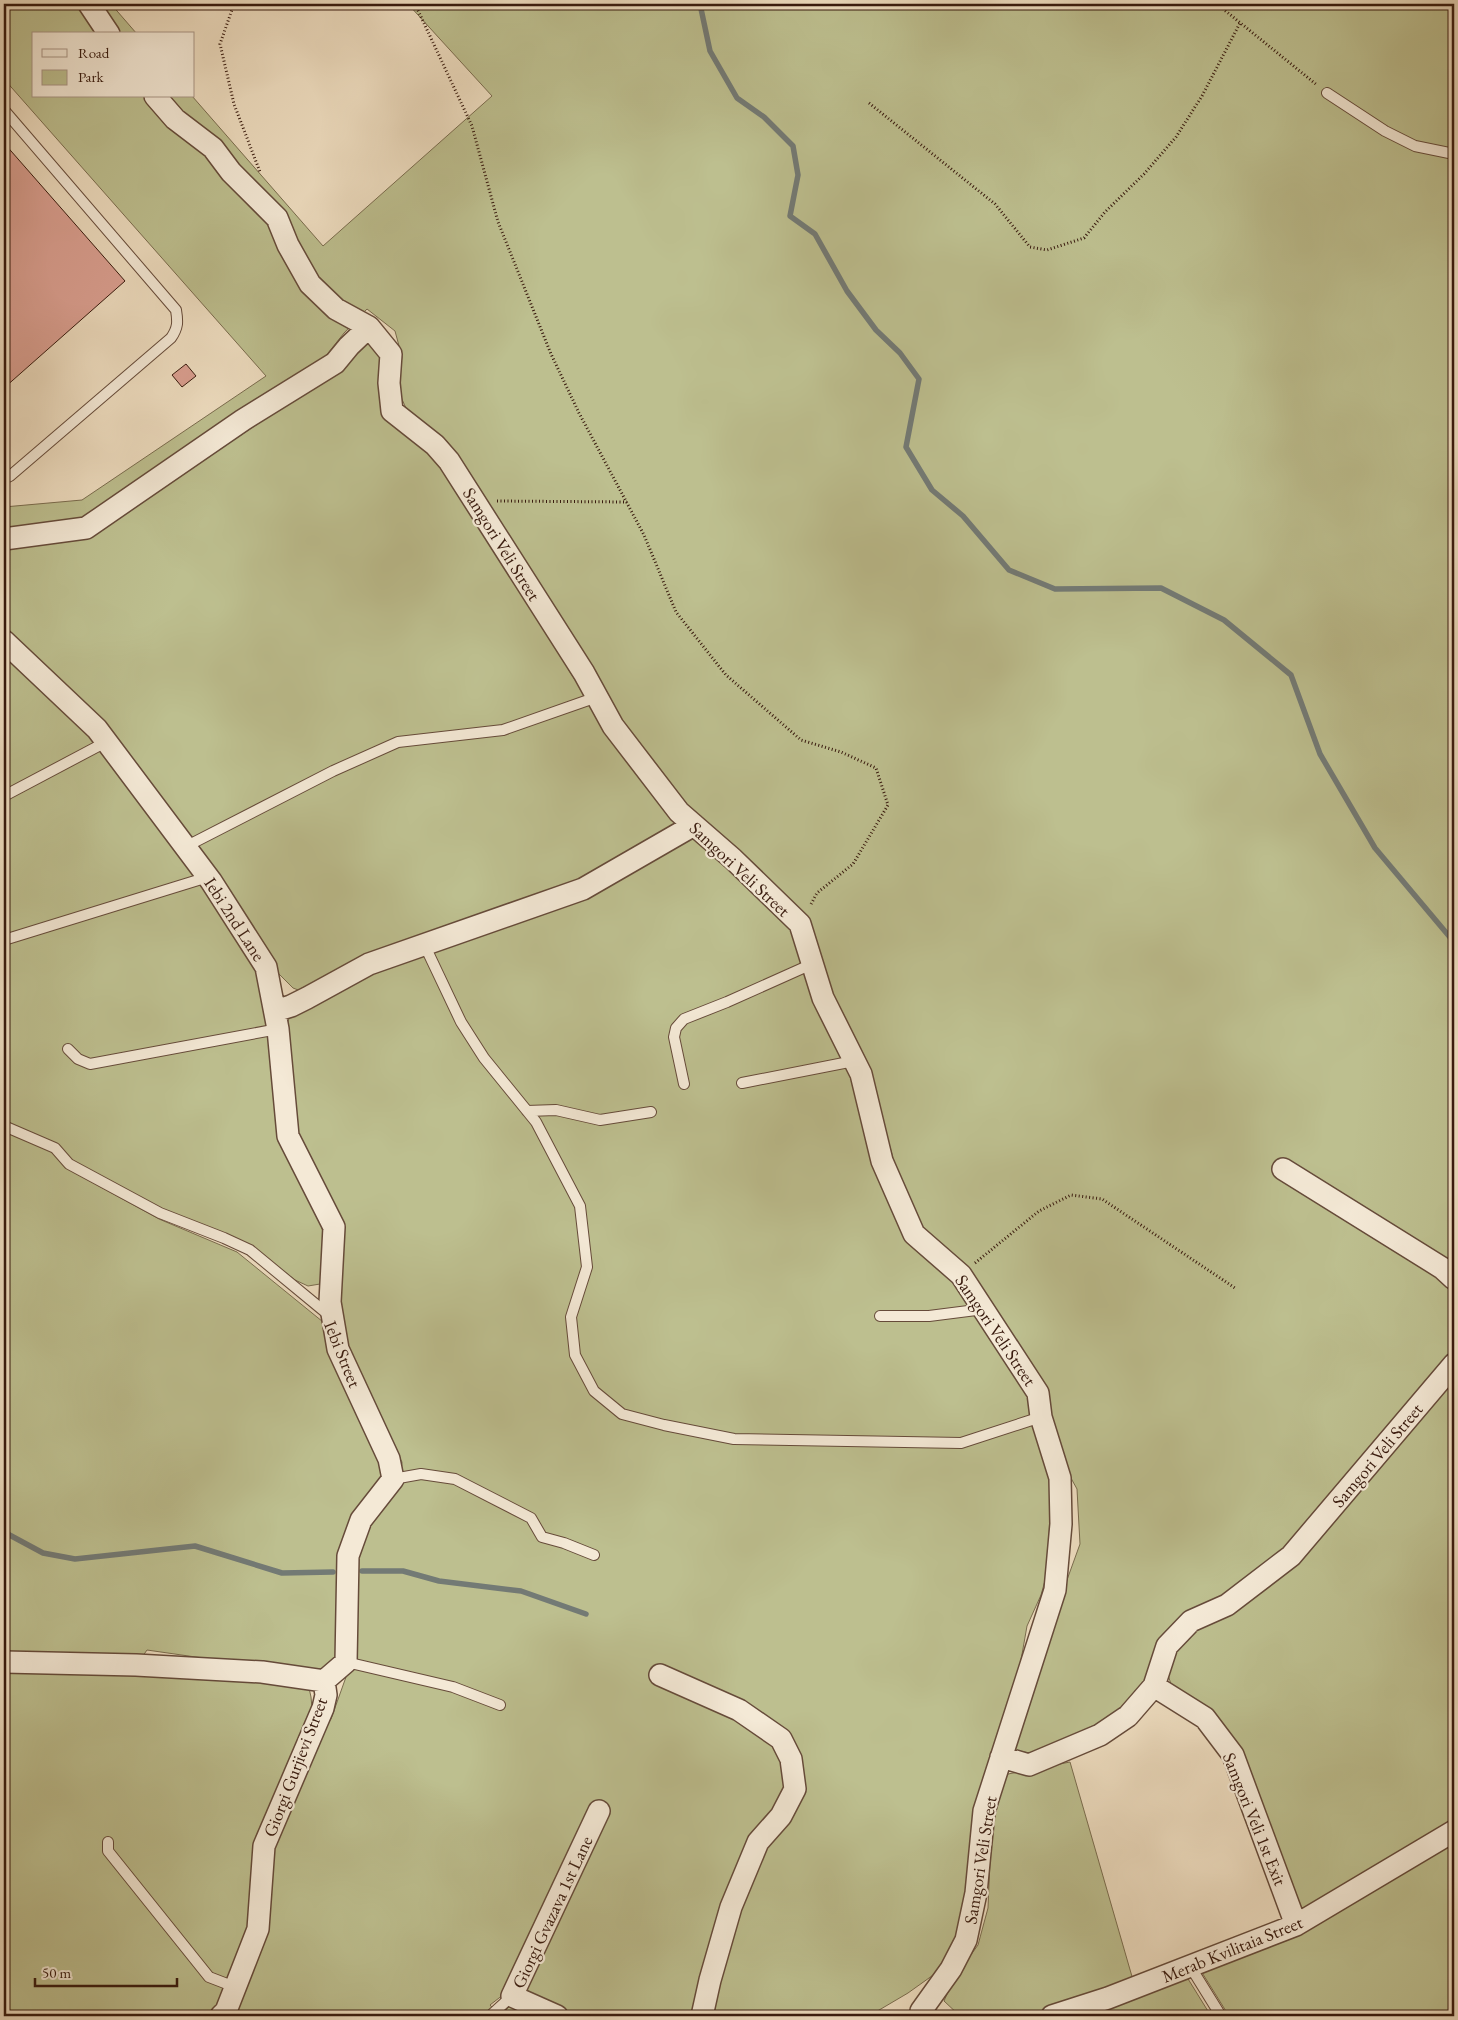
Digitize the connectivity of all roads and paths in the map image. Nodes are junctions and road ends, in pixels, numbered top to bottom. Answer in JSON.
{"nodes":[{"id":1,"x":89,"y":4,"type":"edge"},
{"id":2,"x":234,"y":4,"type":"edge"},
{"id":3,"x":415,"y":4,"type":"edge"},
{"id":4,"x":1217,"y":4,"type":"edge"},
{"id":5,"x":1240,"y":23,"type":"junction"},
{"id":6,"x":108,"y":32,"type":"edge"},
{"id":7,"x":1327,"y":93,"type":"joint"},
{"id":8,"x":157,"y":98,"type":"edge"},
{"id":9,"x":870,"y":103,"type":"dead end"},
{"id":10,"x":4,"y":110,"type":"edge"},
{"id":11,"x":1454,"y":154,"type":"edge"},
{"id":12,"x":260,"y":173,"type":"dead end"},
{"id":13,"x":369,"y":327,"type":"junction"},
{"id":14,"x":4,"y":479,"type":"edge"},
{"id":15,"x":474,"y":500,"type":"junction"},
{"id":16,"x":627,"y":502,"type":"junction"},
{"id":17,"x":4,"y":539,"type":"edge"},
{"id":18,"x":4,"y":642,"type":"edge"},
{"id":19,"x":597,"y":697,"type":"junction"},
{"id":20,"x":106,"y":742,"type":"junction"},
{"id":21,"x":4,"y":796,"type":"edge"},
{"id":22,"x":694,"y":825,"type":"junction"},
{"id":23,"x":185,"y":847,"type":"junction"},
{"id":24,"x":208,"y":877,"type":"junction"},
{"id":25,"x":800,"y":924,"type":"junction"},
{"id":26,"x":4,"y":940,"type":"edge"},
{"id":27,"x":424,"y":944,"type":"junction"},
{"id":28,"x":812,"y":964,"type":"junction"},
{"id":29,"x":276,"y":1020,"type":"junction"},
{"id":30,"x":68,"y":1048,"type":"dead end"},
{"id":31,"x":854,"y":1060,"type":"junction"},
{"id":32,"x":742,"y":1083,"type":"dead end"},
{"id":33,"x":684,"y":1084,"type":"dead end"},
{"id":34,"x":527,"y":1111,"type":"junction"},
{"id":35,"x":651,"y":1112,"type":"dead end"},
{"id":36,"x":4,"y":1126,"type":"edge"},
{"id":37,"x":1284,"y":1169,"type":"dead end"},
{"id":38,"x":961,"y":1275,"type":"junction"},
{"id":39,"x":1454,"y":1279,"type":"edge"},
{"id":40,"x":1235,"y":1288,"type":"dead end"},
{"id":41,"x":984,"y":1309,"type":"junction"},
{"id":42,"x":880,"y":1316,"type":"dead end"},
{"id":43,"x":333,"y":1319,"type":"junction"},
{"id":44,"x":1454,"y":1364,"type":"edge"},
{"id":45,"x":1041,"y":1417,"type":"junction"},
{"id":46,"x":393,"y":1479,"type":"junction"},
{"id":47,"x":594,"y":1555,"type":"dead end"},
{"id":48,"x":4,"y":1662,"type":"edge"},
{"id":49,"x":346,"y":1662,"type":"junction"},
{"id":50,"x":660,"y":1675,"type":"dead end"},
{"id":51,"x":324,"y":1681,"type":"junction"},
{"id":52,"x":1154,"y":1686,"type":"junction"},
{"id":53,"x":500,"y":1705,"type":"dead end"},
{"id":54,"x":1001,"y":1757,"type":"junction"},
{"id":55,"x":600,"y":1811,"type":"dead end"},
{"id":56,"x":1454,"y":1831,"type":"edge"},
{"id":57,"x":108,"y":1842,"type":"dead end"},
{"id":58,"x":1296,"y":1925,"type":"junction"},
{"id":59,"x":1190,"y":1966,"type":"junction"},
{"id":60,"x":235,"y":1987,"type":"junction"},
{"id":61,"x":512,"y":1996,"type":"junction"},
{"id":62,"x":924,"y":2015,"type":"edge"},
{"id":63,"x":221,"y":2016,"type":"edge"},
{"id":64,"x":490,"y":2016,"type":"edge"},
{"id":65,"x":557,"y":2016,"type":"edge"},
{"id":66,"x":702,"y":2016,"type":"edge"},
{"id":67,"x":1052,"y":2016,"type":"edge"},
{"id":68,"x":1221,"y":2016,"type":"edge"}],
"edges":[{"from":1,"to":6,"type":"street"},
{"from":2,"to":12,"type":"path"},
{"from":3,"to":16,"type":"path"},
{"from":4,"to":5,"type":"path"},
{"from":5,"to":7,"type":"path"},
{"from":5,"to":9,"type":"path"},
{"from":7,"to":11,"type":"lane"},
{"from":8,"to":13,"type":"street","name":"Samgori Veli Street"},
{"from":10,"to":14,"type":"lane"},
{"from":13,"to":15,"type":"street","name":"Samgori Veli Street"},
{"from":13,"to":17,"type":"street"},
{"from":15,"to":16,"type":"path"},
{"from":15,"to":19,"type":"street","name":"Samgori Veli Street"},
{"from":16,"to":25,"type":"path"},
{"from":18,"to":20,"type":"street","name":"Iebi 2nd Lane"},
{"from":19,"to":22,"type":"street","name":"Samgori Veli Street"},
{"from":19,"to":23,"type":"lane"},
{"from":20,"to":21,"type":"lane"},
{"from":20,"to":23,"type":"street","name":"Iebi 2nd Lane"},
{"from":22,"to":25,"type":"street","name":"Samgori Veli Street"},
{"from":22,"to":27,"type":"street"},
{"from":23,"to":24,"type":"street","name":"Iebi 2nd Lane"},
{"from":24,"to":26,"type":"lane"},
{"from":24,"to":29,"type":"street","name":"Iebi 2nd Lane"},
{"from":25,"to":28,"type":"street","name":"Samgori Veli Street"},
{"from":27,"to":29,"type":"street"},
{"from":27,"to":34,"type":"lane"},
{"from":28,"to":31,"type":"street","name":"Samgori Veli Street"},
{"from":28,"to":33,"type":"lane"},
{"from":29,"to":30,"type":"lane"},
{"from":29,"to":43,"type":"street","name":"Iebi 2nd Lane"},
{"from":31,"to":32,"type":"lane"},
{"from":31,"to":38,"type":"street","name":"Samgori Veli Street"},
{"from":34,"to":35,"type":"lane"},
{"from":34,"to":45,"type":"lane"},
{"from":36,"to":43,"type":"lane","name":"Iebi Street"},
{"from":37,"to":39,"type":"street"},
{"from":38,"to":40,"type":"path"},
{"from":38,"to":41,"type":"street","name":"Samgori Veli Street"},
{"from":41,"to":42,"type":"lane"},
{"from":41,"to":45,"type":"street","name":"Samgori Veli Street"},
{"from":43,"to":46,"type":"street","name":"Iebi Street"},
{"from":44,"to":52,"type":"street","name":"Samgori Veli Street"},
{"from":45,"to":54,"type":"street","name":"Samgori Veli Street"},
{"from":46,"to":47,"type":"lane"},
{"from":46,"to":49,"type":"street"},
{"from":48,"to":51,"type":"street","name":"Giorgi Gurjievi Street"},
{"from":49,"to":51,"type":"street"},
{"from":49,"to":53,"type":"lane"},
{"from":50,"to":66,"type":"street"},
{"from":51,"to":60,"type":"street","name":"Giorgi Gurjievi Street"},
{"from":52,"to":54,"type":"street","name":"Samgori Veli Street"},
{"from":52,"to":58,"type":"street","name":"Samgori Veli 1st Exit"},
{"from":54,"to":62,"type":"street","name":"Samgori Veli Street"},
{"from":55,"to":61,"type":"street","name":"Giorgi Gvazava 1st Lane"},
{"from":56,"to":58,"type":"street","name":"Merab Kvilitaia Street"},
{"from":57,"to":60,"type":"lane"},
{"from":58,"to":59,"type":"street","name":"Merab Kvilitaia Street"},
{"from":59,"to":67,"type":"street","name":"Merab Kvilitaia Street"},
{"from":59,"to":68,"type":"lane"},
{"from":60,"to":63,"type":"street","name":"Giorgi Gurjievi Street"},
{"from":61,"to":64,"type":"lane"},
{"from":61,"to":65,"type":"street","name":"Giorgi Gvazava 1st Lane"}]}
